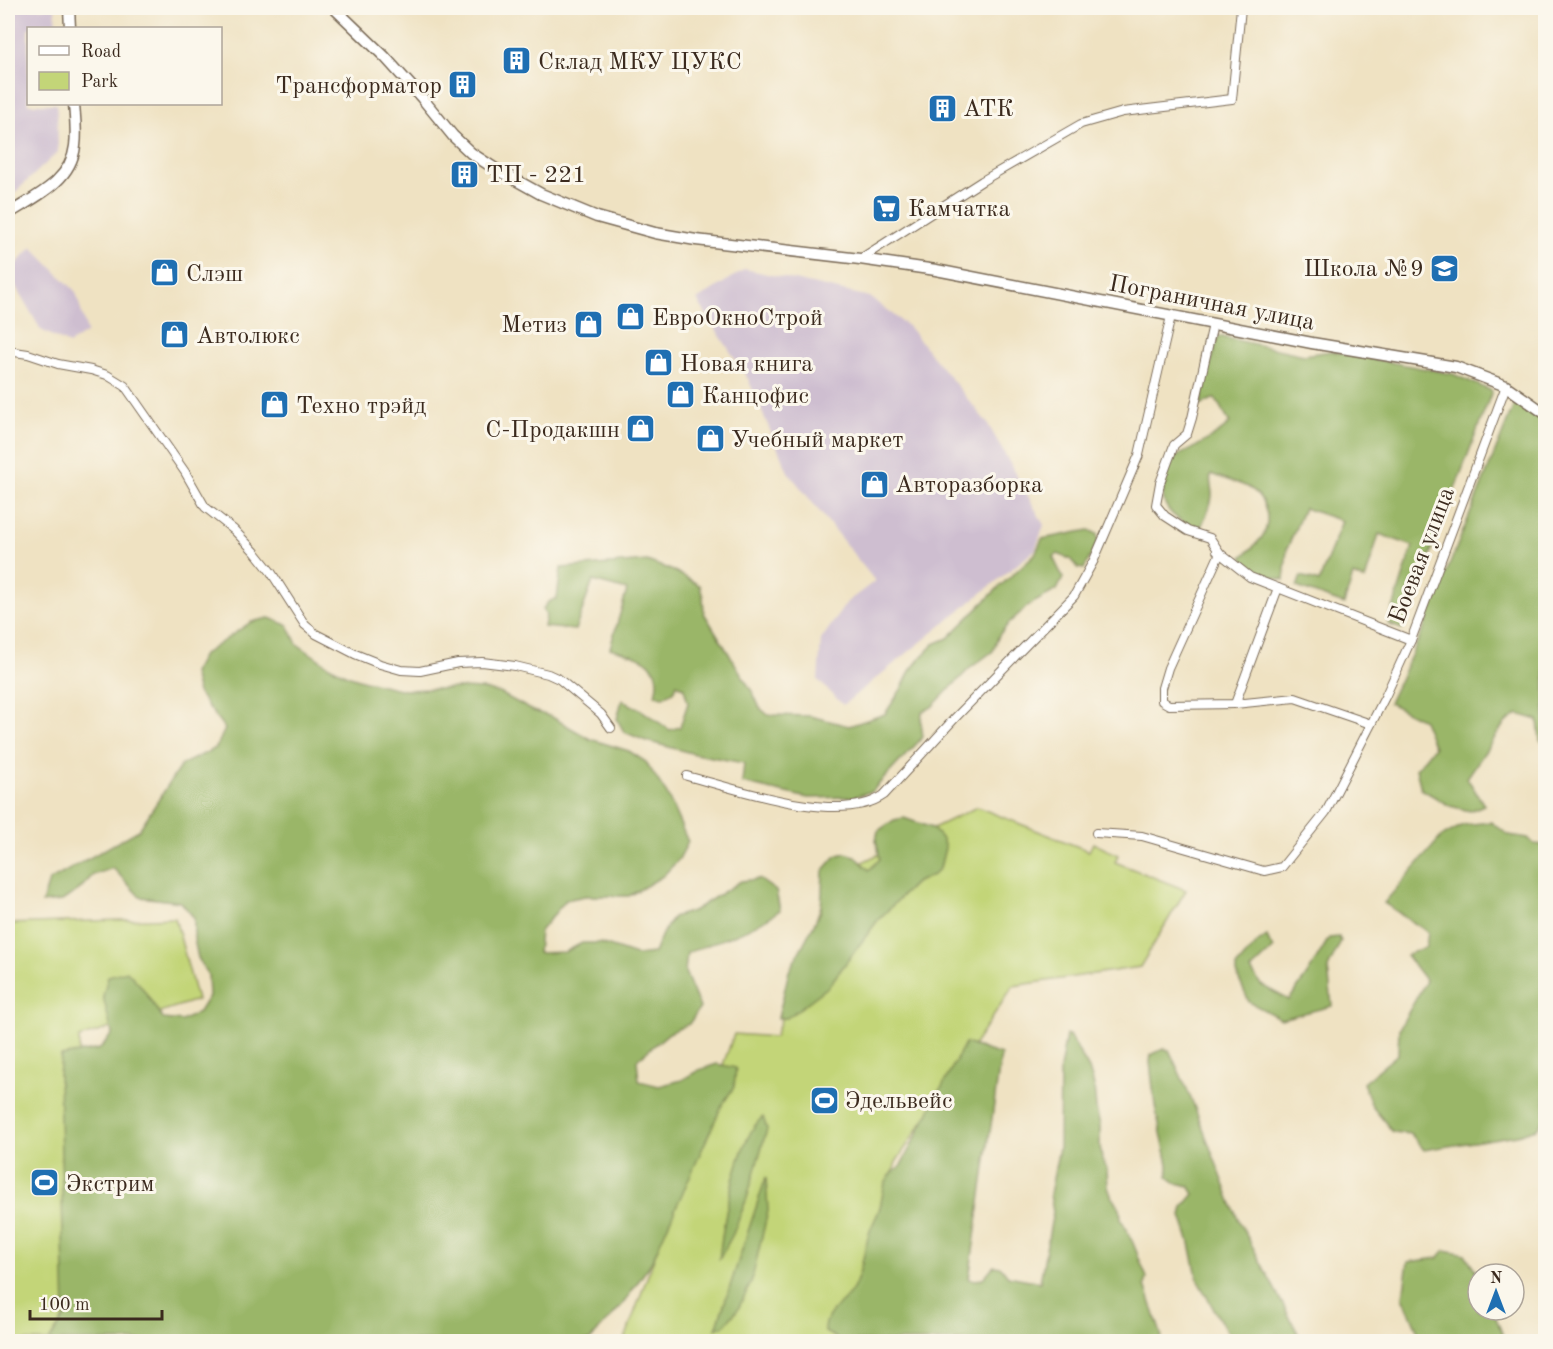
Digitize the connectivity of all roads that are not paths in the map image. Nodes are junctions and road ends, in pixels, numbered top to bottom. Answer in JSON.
{"nodes":[{"id":1,"x":69,"y":8,"type":"edge"},
{"id":2,"x":334,"y":8,"type":"edge"},
{"id":3,"x":1241,"y":8,"type":"edge"},
{"id":4,"x":70,"y":27,"type":"edge"},
{"id":5,"x":74,"y":105,"type":"edge"},
{"id":6,"x":8,"y":214,"type":"edge"},
{"id":7,"x":860,"y":259,"type":"junction"},
{"id":8,"x":1171,"y":316,"type":"junction"},
{"id":9,"x":1213,"y":324,"type":"junction"},
{"id":10,"x":8,"y":351,"type":"edge"},
{"id":11,"x":1506,"y":386,"type":"junction"},
{"id":12,"x":1545,"y":414,"type":"edge"},
{"id":13,"x":1219,"y":552,"type":"junction"},
{"id":14,"x":1278,"y":588,"type":"junction"},
{"id":15,"x":1411,"y":640,"type":"junction"},
{"id":16,"x":1235,"y":704,"type":"junction"},
{"id":17,"x":1371,"y":724,"type":"junction"},
{"id":18,"x":611,"y":728,"type":"dead end"},
{"id":19,"x":687,"y":776,"type":"dead end"},
{"id":20,"x":1096,"y":833,"type":"dead end"}],
"edges":[{"from":1,"to":4,"type":"street"},
{"from":2,"to":7,"type":"street","name":"Пограничная улица"},
{"from":3,"to":7,"type":"street"},
{"from":5,"to":6,"type":"street"},
{"from":7,"to":8,"type":"street","name":"Пограничная улица"},
{"from":8,"to":9,"type":"street","name":"Пограничная улица"},
{"from":8,"to":19,"type":"street"},
{"from":9,"to":11,"type":"street","name":"Пограничная улица"},
{"from":9,"to":13,"type":"street","name":"Боевая улица"},
{"from":10,"to":18,"type":"street"},
{"from":11,"to":12,"type":"street","name":"Пограничная улица"},
{"from":11,"to":15,"type":"street","name":"Боевая улица"},
{"from":13,"to":14,"type":"street","name":"Боевая улица"},
{"from":13,"to":16,"type":"street"},
{"from":14,"to":15,"type":"street","name":"Боевая улица"},
{"from":14,"to":16,"type":"street"},
{"from":15,"to":17,"type":"street"},
{"from":16,"to":17,"type":"street"},
{"from":17,"to":20,"type":"street"}]}
